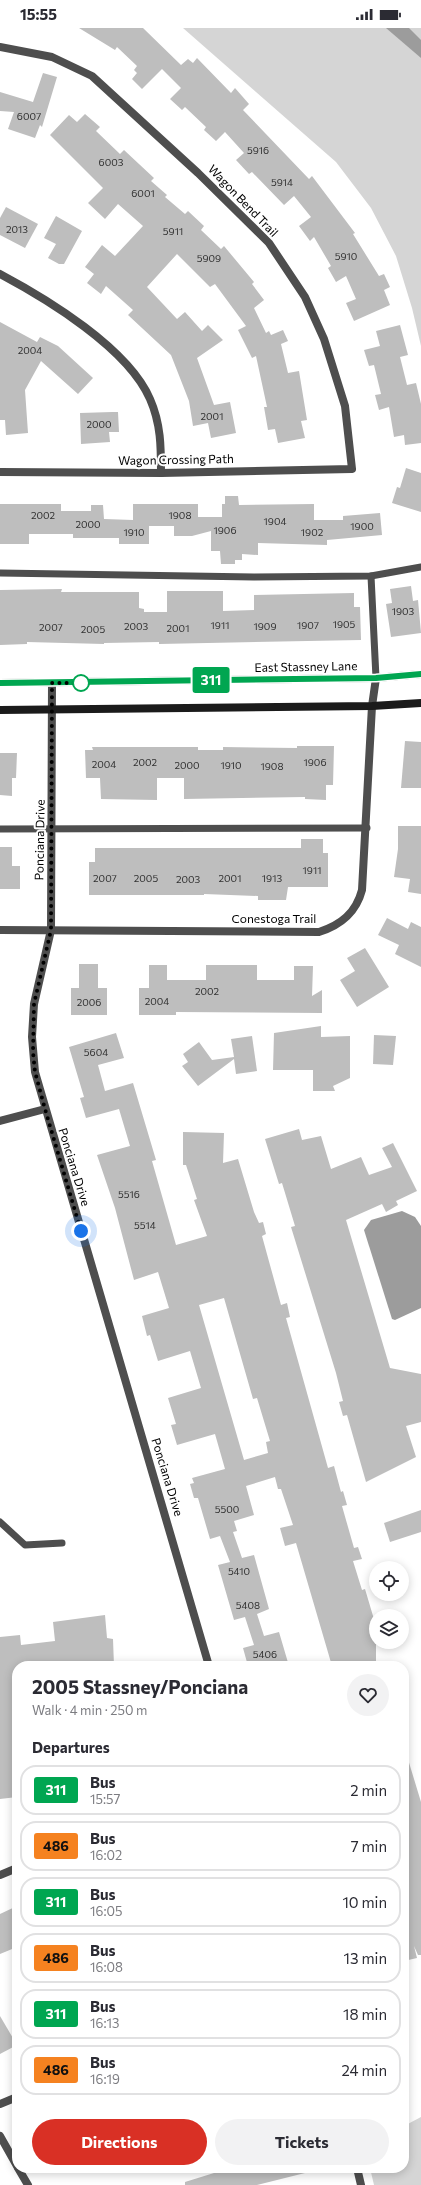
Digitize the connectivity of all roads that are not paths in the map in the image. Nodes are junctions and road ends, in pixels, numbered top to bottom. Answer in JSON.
{"nodes":[{"id":1,"x":0,"y":47,"type":"edge"},
{"id":2,"x":0,"y":274,"type":"edge"},
{"id":3,"x":352,"y":469,"type":"joint"},
{"id":4,"x":0,"y":472,"type":"edge"},
{"id":5,"x":161,"y":473,"type":"junction"},
{"id":6,"x":421,"y":567,"type":"edge"},
{"id":7,"x":0,"y":572,"type":"edge"},
{"id":8,"x":372,"y":576,"type":"junction"},
{"id":9,"x":421,"y":674,"type":"edge"},
{"id":10,"x":376,"y":678,"type":"junction"},
{"id":11,"x":0,"y":683,"type":"edge"},
{"id":12,"x":52,"y":683,"type":"junction"},
{"id":13,"x":421,"y":703,"type":"edge"},
{"id":14,"x":372,"y":706,"type":"junction"},
{"id":15,"x":0,"y":710,"type":"edge"},
{"id":16,"x":52,"y":710,"type":"junction"},
{"id":17,"x":367,"y":828,"type":"junction"},
{"id":18,"x":0,"y":829,"type":"edge"},
{"id":19,"x":52,"y":830,"type":"junction"},
{"id":20,"x":0,"y":930,"type":"edge"},
{"id":21,"x":51,"y":930,"type":"junction"},
{"id":22,"x":45,"y":1109,"type":"junction"},
{"id":23,"x":0,"y":1120,"type":"edge"},
{"id":24,"x":0,"y":1522,"type":"edge"},
{"id":25,"x":62,"y":1543,"type":"dead end"},
{"id":26,"x":208,"y":1661,"type":"edge"},
{"id":27,"x":12,"y":1870,"type":"edge"},
{"id":28,"x":0,"y":1875,"type":"edge"},
{"id":29,"x":12,"y":2098,"type":"edge"},
{"id":30,"x":0,"y":2104,"type":"edge"},
{"id":31,"x":0,"y":2136,"type":"edge"},
{"id":32,"x":12,"y":2157,"type":"edge"},
{"id":33,"x":21,"y":2173,"type":"edge"},
{"id":34,"x":357,"y":2173,"type":"edge"},
{"id":35,"x":28,"y":2185,"type":"edge"},
{"id":36,"x":361,"y":2185,"type":"edge"}],
"edges":[{"from":1,"to":3,"type":"street","name":"Wagon Bend Trail"},
{"from":2,"to":5,"type":"street"},
{"from":3,"to":5,"type":"street","name":"Wagon Crossing Path"},
{"from":4,"to":5,"type":"street","name":"Wagon Crossing Path"},
{"from":6,"to":8,"type":"lane"},
{"from":7,"to":8,"type":"lane"},
{"from":8,"to":10,"type":"lane"},
{"from":9,"to":10,"type":"main road","name":"East Stassney Lane"},
{"from":10,"to":12,"type":"main road","name":"East Stassney Lane"},
{"from":10,"to":14,"type":"street","name":"Conestoga Trail"},
{"from":11,"to":12,"type":"main road","name":"East Stassney Lane"},
{"from":12,"to":16,"type":"street","name":"Ponciana Drive"},
{"from":13,"to":14,"type":"main road"},
{"from":14,"to":16,"type":"main road"},
{"from":14,"to":17,"type":"street","name":"Conestoga Trail"},
{"from":15,"to":16,"type":"main road"},
{"from":16,"to":19,"type":"street","name":"Ponciana Drive"},
{"from":17,"to":19,"type":"lane"},
{"from":17,"to":21,"type":"street","name":"Conestoga Trail"},
{"from":18,"to":19,"type":"lane"},
{"from":19,"to":21,"type":"street","name":"Ponciana Drive"},
{"from":20,"to":21,"type":"street","name":"Conestoga Trail"},
{"from":21,"to":22,"type":"street","name":"Ponciana Drive"},
{"from":22,"to":23,"type":"street"},
{"from":22,"to":26,"type":"street","name":"Ponciana Drive"},
{"from":24,"to":25,"type":"lane"},
{"from":27,"to":28,"type":"street"},
{"from":29,"to":30,"type":"street"},
{"from":31,"to":32,"type":"street"},
{"from":33,"to":35,"type":"street"},
{"from":34,"to":36,"type":"street"}]}
